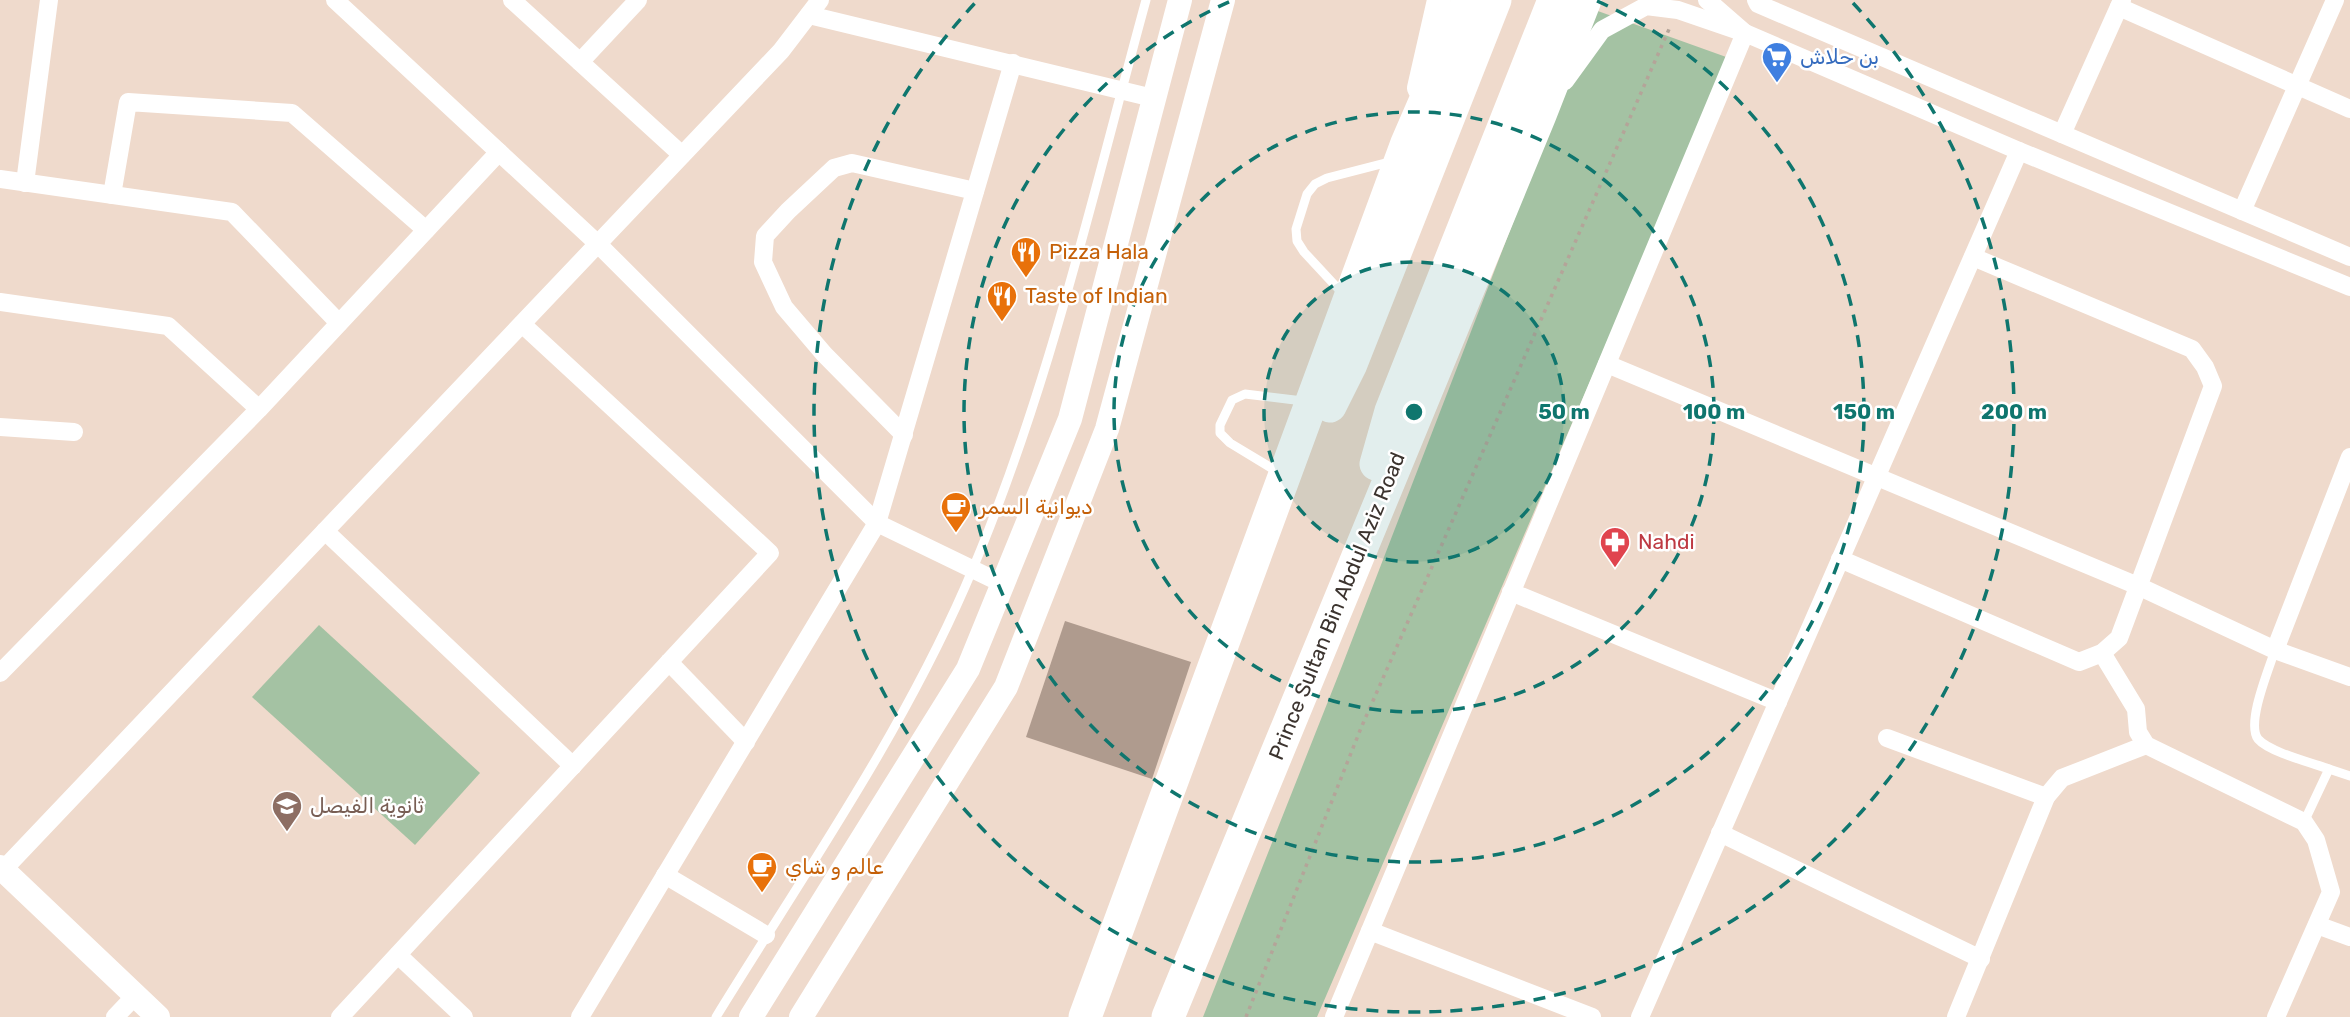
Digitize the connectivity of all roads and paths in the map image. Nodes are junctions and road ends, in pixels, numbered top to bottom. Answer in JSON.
{"nodes":[{"id":1,"x":49,"y":0,"type":"edge"},
{"id":2,"x":335,"y":0,"type":"edge"},
{"id":3,"x":512,"y":0,"type":"edge"},
{"id":4,"x":638,"y":0,"type":"edge"},
{"id":5,"x":1146,"y":0,"type":"edge"},
{"id":6,"x":1180,"y":0,"type":"edge"},
{"id":7,"x":1223,"y":0,"type":"edge"},
{"id":8,"x":1439,"y":0,"type":"edge"},
{"id":9,"x":1469,"y":0,"type":"edge"},
{"id":10,"x":1495,"y":0,"type":"edge"},
{"id":11,"x":1555,"y":0,"type":"edge"},
{"id":12,"x":1585,"y":0,"type":"edge"},
{"id":13,"x":1707,"y":0,"type":"edge"},
{"id":14,"x":2335,"y":0,"type":"edge"},
{"id":15,"x":1758,"y":2,"type":"edge"},
{"id":16,"x":2121,"y":4,"type":"edge"},
{"id":17,"x":815,"y":7,"type":"edge"},
{"id":18,"x":1678,"y":9,"type":"junction"},
{"id":19,"x":1745,"y":33,"type":"junction"},
{"id":20,"x":580,"y":62,"type":"junction"},
{"id":21,"x":1013,"y":63,"type":"junction"},
{"id":22,"x":2297,"y":86,"type":"junction"},
{"id":23,"x":1121,"y":90,"type":"junction"},
{"id":24,"x":1153,"y":98,"type":"junction"},
{"id":25,"x":2350,"y":109,"type":"edge"},
{"id":26,"x":1540,"y":115,"type":"junction"},
{"id":27,"x":2062,"y":134,"type":"junction"},
{"id":28,"x":1404,"y":151,"type":"junction"},
{"id":29,"x":2019,"y":151,"type":"junction"},
{"id":30,"x":499,"y":152,"type":"junction"},
{"id":31,"x":682,"y":155,"type":"junction"},
{"id":32,"x":0,"y":179,"type":"edge"},
{"id":33,"x":25,"y":183,"type":"junction"},
{"id":34,"x":975,"y":191,"type":"junction"},
{"id":35,"x":113,"y":195,"type":"junction"},
{"id":36,"x":2242,"y":211,"type":"junction"},
{"id":37,"x":426,"y":230,"type":"junction"},
{"id":38,"x":598,"y":244,"type":"junction"},
{"id":39,"x":1973,"y":257,"type":"junction"},
{"id":40,"x":2350,"y":257,"type":"edge"},
{"id":41,"x":2350,"y":287,"type":"edge"},
{"id":42,"x":1349,"y":301,"type":"junction"},
{"id":43,"x":0,"y":302,"type":"edge"},
{"id":44,"x":339,"y":323,"type":"junction"},
{"id":45,"x":522,"y":324,"type":"junction"},
{"id":46,"x":1607,"y":364,"type":"junction"},
{"id":47,"x":1312,"y":401,"type":"junction"},
{"id":48,"x":259,"y":409,"type":"junction"},
{"id":49,"x":0,"y":427,"type":"edge"},
{"id":50,"x":74,"y":432,"type":"dead end"},
{"id":51,"x":904,"y":435,"type":"junction"},
{"id":52,"x":2350,"y":457,"type":"edge"},
{"id":53,"x":1285,"y":476,"type":"junction"},
{"id":54,"x":1875,"y":478,"type":"junction"},
{"id":55,"x":877,"y":523,"type":"junction"},
{"id":56,"x":325,"y":531,"type":"junction"},
{"id":57,"x":1840,"y":559,"type":"junction"},
{"id":58,"x":1253,"y":563,"type":"junction"},
{"id":59,"x":971,"y":570,"type":"junction"},
{"id":60,"x":1003,"y":584,"type":"junction"},
{"id":61,"x":2138,"y":586,"type":"junction"},
{"id":62,"x":1511,"y":592,"type":"junction"},
{"id":63,"x":1332,"y":618,"type":"junction"},
{"id":64,"x":2275,"y":650,"type":"junction"},
{"id":65,"x":2102,"y":653,"type":"junction"},
{"id":66,"x":669,"y":662,"type":"junction"},
{"id":67,"x":0,"y":673,"type":"edge"},
{"id":68,"x":2350,"y":677,"type":"edge"},
{"id":69,"x":1778,"y":702,"type":"junction"},
{"id":70,"x":1887,"y":738,"type":"dead end"},
{"id":71,"x":746,"y":741,"type":"junction"},
{"id":72,"x":2146,"y":745,"type":"junction"},
{"id":73,"x":573,"y":766,"type":"junction"},
{"id":74,"x":2329,"y":769,"type":"junction"},
{"id":75,"x":2350,"y":776,"type":"edge"},
{"id":76,"x":2046,"y":797,"type":"junction"},
{"id":77,"x":2304,"y":822,"type":"junction"},
{"id":78,"x":1720,"y":834,"type":"junction"},
{"id":79,"x":2,"y":868,"type":"edge"},
{"id":80,"x":665,"y":875,"type":"junction"},
{"id":81,"x":2317,"y":925,"type":"junction"},
{"id":82,"x":1370,"y":930,"type":"junction"},
{"id":83,"x":766,"y":935,"type":"junction"},
{"id":84,"x":2350,"y":937,"type":"edge"},
{"id":85,"x":398,"y":955,"type":"junction"},
{"id":86,"x":1981,"y":959,"type":"junction"},
{"id":87,"x":135,"y":996,"type":"junction"},
{"id":88,"x":115,"y":1017,"type":"edge"},
{"id":89,"x":158,"y":1017,"type":"edge"},
{"id":90,"x":340,"y":1017,"type":"edge"},
{"id":91,"x":464,"y":1017,"type":"edge"},
{"id":92,"x":580,"y":1017,"type":"edge"},
{"id":93,"x":716,"y":1017,"type":"edge"},
{"id":94,"x":751,"y":1017,"type":"edge"},
{"id":95,"x":801,"y":1017,"type":"edge"},
{"id":96,"x":1085,"y":1017,"type":"edge"},
{"id":97,"x":1168,"y":1017,"type":"edge"},
{"id":98,"x":1246,"y":1017,"type":"edge"},
{"id":99,"x":1334,"y":1017,"type":"edge"},
{"id":100,"x":1592,"y":1017,"type":"edge"},
{"id":101,"x":1640,"y":1017,"type":"edge"},
{"id":102,"x":1956,"y":1017,"type":"edge"},
{"id":103,"x":2276,"y":1017,"type":"edge"}],
"edges":[{"from":1,"to":33,"type":"street"},
{"from":2,"to":30,"type":"street"},
{"from":3,"to":20,"type":"street"},
{"from":4,"to":20,"type":"street"},
{"from":5,"to":23,"type":"lane"},
{"from":6,"to":24,"type":"street"},
{"from":7,"to":95,"type":"street"},
{"from":8,"to":28,"type":"street"},
{"from":9,"to":28,"type":"highway"},
{"from":10,"to":58,"type":"highway"},
{"from":11,"to":63,"type":"highway"},
{"from":12,"to":26,"type":"highway","name":"Prince Sultan Bin Abdul Aziz Road"},
{"from":13,"to":19,"type":"street"},
{"from":14,"to":22,"type":"street"},
{"from":15,"to":27,"type":"street"},
{"from":16,"to":22,"type":"street"},
{"from":16,"to":27,"type":"street"},
{"from":17,"to":21,"type":"street"},
{"from":17,"to":31,"type":"street"},
{"from":18,"to":19,"type":"street"},
{"from":18,"to":26,"type":"street"},
{"from":18,"to":98,"type":"path"},
{"from":19,"to":29,"type":"street"},
{"from":19,"to":46,"type":"street"},
{"from":20,"to":31,"type":"street"},
{"from":21,"to":23,"type":"street"},
{"from":21,"to":34,"type":"street"},
{"from":22,"to":25,"type":"street"},
{"from":22,"to":36,"type":"street"},
{"from":23,"to":24,"type":"street"},
{"from":23,"to":59,"type":"lane"},
{"from":24,"to":60,"type":"street"},
{"from":26,"to":63,"type":"highway","name":"Prince Sultan Bin Abdul Aziz Road"},
{"from":27,"to":36,"type":"street"},
{"from":28,"to":42,"type":"highway"},
{"from":28,"to":42,"type":"lane"},
{"from":29,"to":39,"type":"street"},
{"from":29,"to":41,"type":"street"},
{"from":30,"to":37,"type":"street"},
{"from":30,"to":38,"type":"street"},
{"from":31,"to":38,"type":"street"},
{"from":32,"to":33,"type":"street"},
{"from":33,"to":35,"type":"street"},
{"from":34,"to":51,"type":"street"},
{"from":34,"to":51,"type":"street"},
{"from":35,"to":37,"type":"street"},
{"from":35,"to":44,"type":"street"},
{"from":36,"to":40,"type":"street"},
{"from":37,"to":44,"type":"street"},
{"from":38,"to":45,"type":"street"},
{"from":38,"to":55,"type":"street"},
{"from":39,"to":54,"type":"street"},
{"from":39,"to":61,"type":"street"},
{"from":42,"to":47,"type":"highway"},
{"from":43,"to":48,"type":"street"},
{"from":44,"to":48,"type":"street"},
{"from":45,"to":56,"type":"street"},
{"from":45,"to":66,"type":"street"},
{"from":46,"to":54,"type":"street"},
{"from":46,"to":62,"type":"street"},
{"from":47,"to":53,"type":"highway"},
{"from":47,"to":53,"type":"lane"},
{"from":48,"to":67,"type":"street"},
{"from":49,"to":50,"type":"street"},
{"from":51,"to":55,"type":"street"},
{"from":52,"to":64,"type":"street"},
{"from":53,"to":58,"type":"highway"},
{"from":54,"to":57,"type":"street"},
{"from":54,"to":61,"type":"street"},
{"from":55,"to":59,"type":"street"},
{"from":55,"to":71,"type":"street"},
{"from":56,"to":73,"type":"street"},
{"from":56,"to":79,"type":"street"},
{"from":57,"to":65,"type":"street"},
{"from":57,"to":69,"type":"street"},
{"from":58,"to":96,"type":"highway"},
{"from":59,"to":60,"type":"street"},
{"from":59,"to":83,"type":"lane"},
{"from":60,"to":94,"type":"street"},
{"from":61,"to":64,"type":"street"},
{"from":61,"to":65,"type":"street"},
{"from":62,"to":69,"type":"street"},
{"from":62,"to":82,"type":"street"},
{"from":63,"to":97,"type":"highway","name":"Prince Sultan Bin Abdul Aziz Road"},
{"from":64,"to":68,"type":"street"},
{"from":64,"to":74,"type":"lane"},
{"from":65,"to":72,"type":"street"},
{"from":66,"to":71,"type":"street"},
{"from":66,"to":73,"type":"street"},
{"from":69,"to":78,"type":"street"},
{"from":70,"to":76,"type":"street"},
{"from":71,"to":80,"type":"street"},
{"from":72,"to":76,"type":"street"},
{"from":72,"to":77,"type":"street"},
{"from":73,"to":85,"type":"street"},
{"from":74,"to":75,"type":"lane"},
{"from":74,"to":77,"type":"lane"},
{"from":76,"to":86,"type":"street"},
{"from":77,"to":81,"type":"street"},
{"from":78,"to":86,"type":"street"},
{"from":78,"to":101,"type":"street"},
{"from":79,"to":87,"type":"street"},
{"from":80,"to":83,"type":"street"},
{"from":80,"to":92,"type":"street"},
{"from":81,"to":84,"type":"street"},
{"from":81,"to":103,"type":"street"},
{"from":82,"to":99,"type":"street"},
{"from":82,"to":100,"type":"street"},
{"from":83,"to":93,"type":"lane"},
{"from":85,"to":90,"type":"street"},
{"from":85,"to":91,"type":"street"},
{"from":86,"to":102,"type":"street"},
{"from":87,"to":88,"type":"street"},
{"from":87,"to":89,"type":"street"}]}
